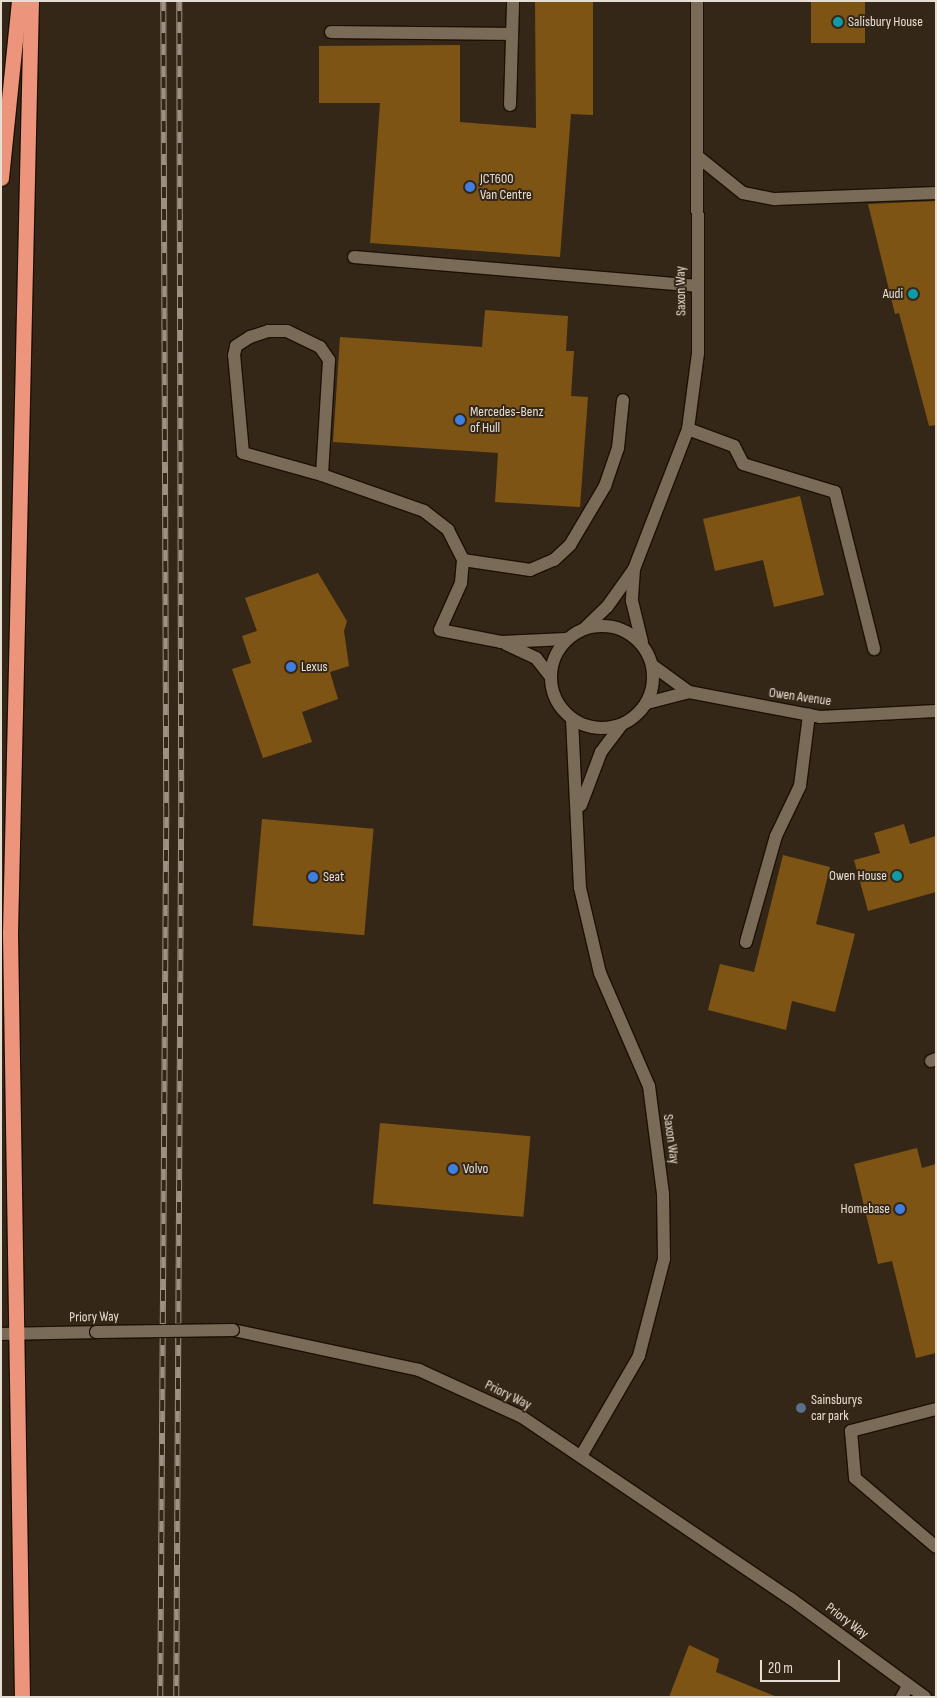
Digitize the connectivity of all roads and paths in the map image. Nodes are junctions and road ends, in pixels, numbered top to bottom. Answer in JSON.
{"nodes":[{"id":1,"x":19,"y":1,"type":"edge"},
{"id":2,"x":31,"y":1,"type":"edge"},
{"id":3,"x":513,"y":1,"type":"edge"},
{"id":4,"x":697,"y":1,"type":"edge"},
{"id":5,"x":331,"y":32,"type":"dead end"},
{"id":6,"x":510,"y":34,"type":"junction"},
{"id":7,"x":510,"y":105,"type":"dead end"},
{"id":8,"x":697,"y":156,"type":"junction"},
{"id":9,"x":1,"y":178,"type":"edge"},
{"id":10,"x":936,"y":193,"type":"edge"},
{"id":11,"x":354,"y":257,"type":"dead end"},
{"id":12,"x":696,"y":286,"type":"junction"},
{"id":13,"x":623,"y":400,"type":"dead end"},
{"id":14,"x":688,"y":429,"type":"junction"},
{"id":15,"x":322,"y":475,"type":"junction"},
{"id":16,"x":463,"y":560,"type":"junction"},
{"id":17,"x":634,"y":569,"type":"junction"},
{"id":18,"x":585,"y":628,"type":"junction"},
{"id":19,"x":566,"y":640,"type":"junction"},
{"id":20,"x":501,"y":642,"type":"junction"},
{"id":21,"x":874,"y":649,"type":"dead end"},
{"id":22,"x":646,"y":650,"type":"junction"},
{"id":23,"x":652,"y":665,"type":"junction"},
{"id":24,"x":550,"y":676,"type":"junction"},
{"id":25,"x":689,"y":692,"type":"junction"},
{"id":26,"x":647,"y":703,"type":"junction"},
{"id":27,"x":936,"y":711,"type":"edge"},
{"id":28,"x":809,"y":715,"type":"junction"},
{"id":29,"x":572,"y":719,"type":"junction"},
{"id":30,"x":621,"y":725,"type":"junction"},
{"id":31,"x":577,"y":819,"type":"junction"},
{"id":32,"x":746,"y":942,"type":"dead end"},
{"id":33,"x":19,"y":1333,"type":"junction"},
{"id":34,"x":1,"y":1334,"type":"edge"},
{"id":35,"x":936,"y":1409,"type":"edge"},
{"id":36,"x":581,"y":1456,"type":"junction"},
{"id":37,"x":936,"y":1547,"type":"edge"},
{"id":38,"x":905,"y":1691,"type":"edge"},
{"id":39,"x":22,"y":1697,"type":"edge"},
{"id":40,"x":925,"y":1697,"type":"edge"}],
"edges":[{"from":1,"to":9,"type":"highway"},
{"from":2,"to":33,"type":"highway"},
{"from":3,"to":6,"type":"street"},
{"from":4,"to":8,"type":"street","name":"Saxon Way"},
{"from":5,"to":6,"type":"street"},
{"from":6,"to":7,"type":"street"},
{"from":8,"to":10,"type":"street"},
{"from":8,"to":12,"type":"street","name":"Saxon Way"},
{"from":11,"to":12,"type":"street"},
{"from":12,"to":14,"type":"street","name":"Saxon Way"},
{"from":13,"to":16,"type":"street"},
{"from":14,"to":17,"type":"street","name":"Saxon Way"},
{"from":14,"to":21,"type":"street"},
{"from":15,"to":15,"type":"street"},
{"from":15,"to":16,"type":"street"},
{"from":16,"to":20,"type":"street"},
{"from":17,"to":18,"type":"street","name":"Saxon Way"},
{"from":17,"to":22,"type":"street","name":"Saxon Way"},
{"from":18,"to":19,"type":"street"},
{"from":18,"to":22,"type":"street"},
{"from":19,"to":20,"type":"street"},
{"from":19,"to":24,"type":"street"},
{"from":20,"to":24,"type":"street"},
{"from":22,"to":23,"type":"street"},
{"from":23,"to":25,"type":"street","name":"Owen Avenue"},
{"from":23,"to":26,"type":"street"},
{"from":24,"to":29,"type":"street"},
{"from":25,"to":26,"type":"street","name":"Owen Avenue"},
{"from":25,"to":28,"type":"street","name":"Owen Avenue"},
{"from":26,"to":30,"type":"street"},
{"from":27,"to":28,"type":"street","name":"Owen Avenue"},
{"from":28,"to":32,"type":"street"},
{"from":29,"to":30,"type":"street"},
{"from":29,"to":31,"type":"street","name":"Saxon Way"},
{"from":30,"to":31,"type":"street","name":"Saxon Way"},
{"from":31,"to":36,"type":"street","name":"Saxon Way"},
{"from":33,"to":34,"type":"street","name":"Priory Way"},
{"from":33,"to":36,"type":"street","name":"Priory Way","bridge":true},
{"from":33,"to":39,"type":"highway"},
{"from":35,"to":37,"type":"street"},
{"from":36,"to":38,"type":"street","name":"Priory Way"},
{"from":38,"to":40,"type":"street","name":"Priory Way"}]}
